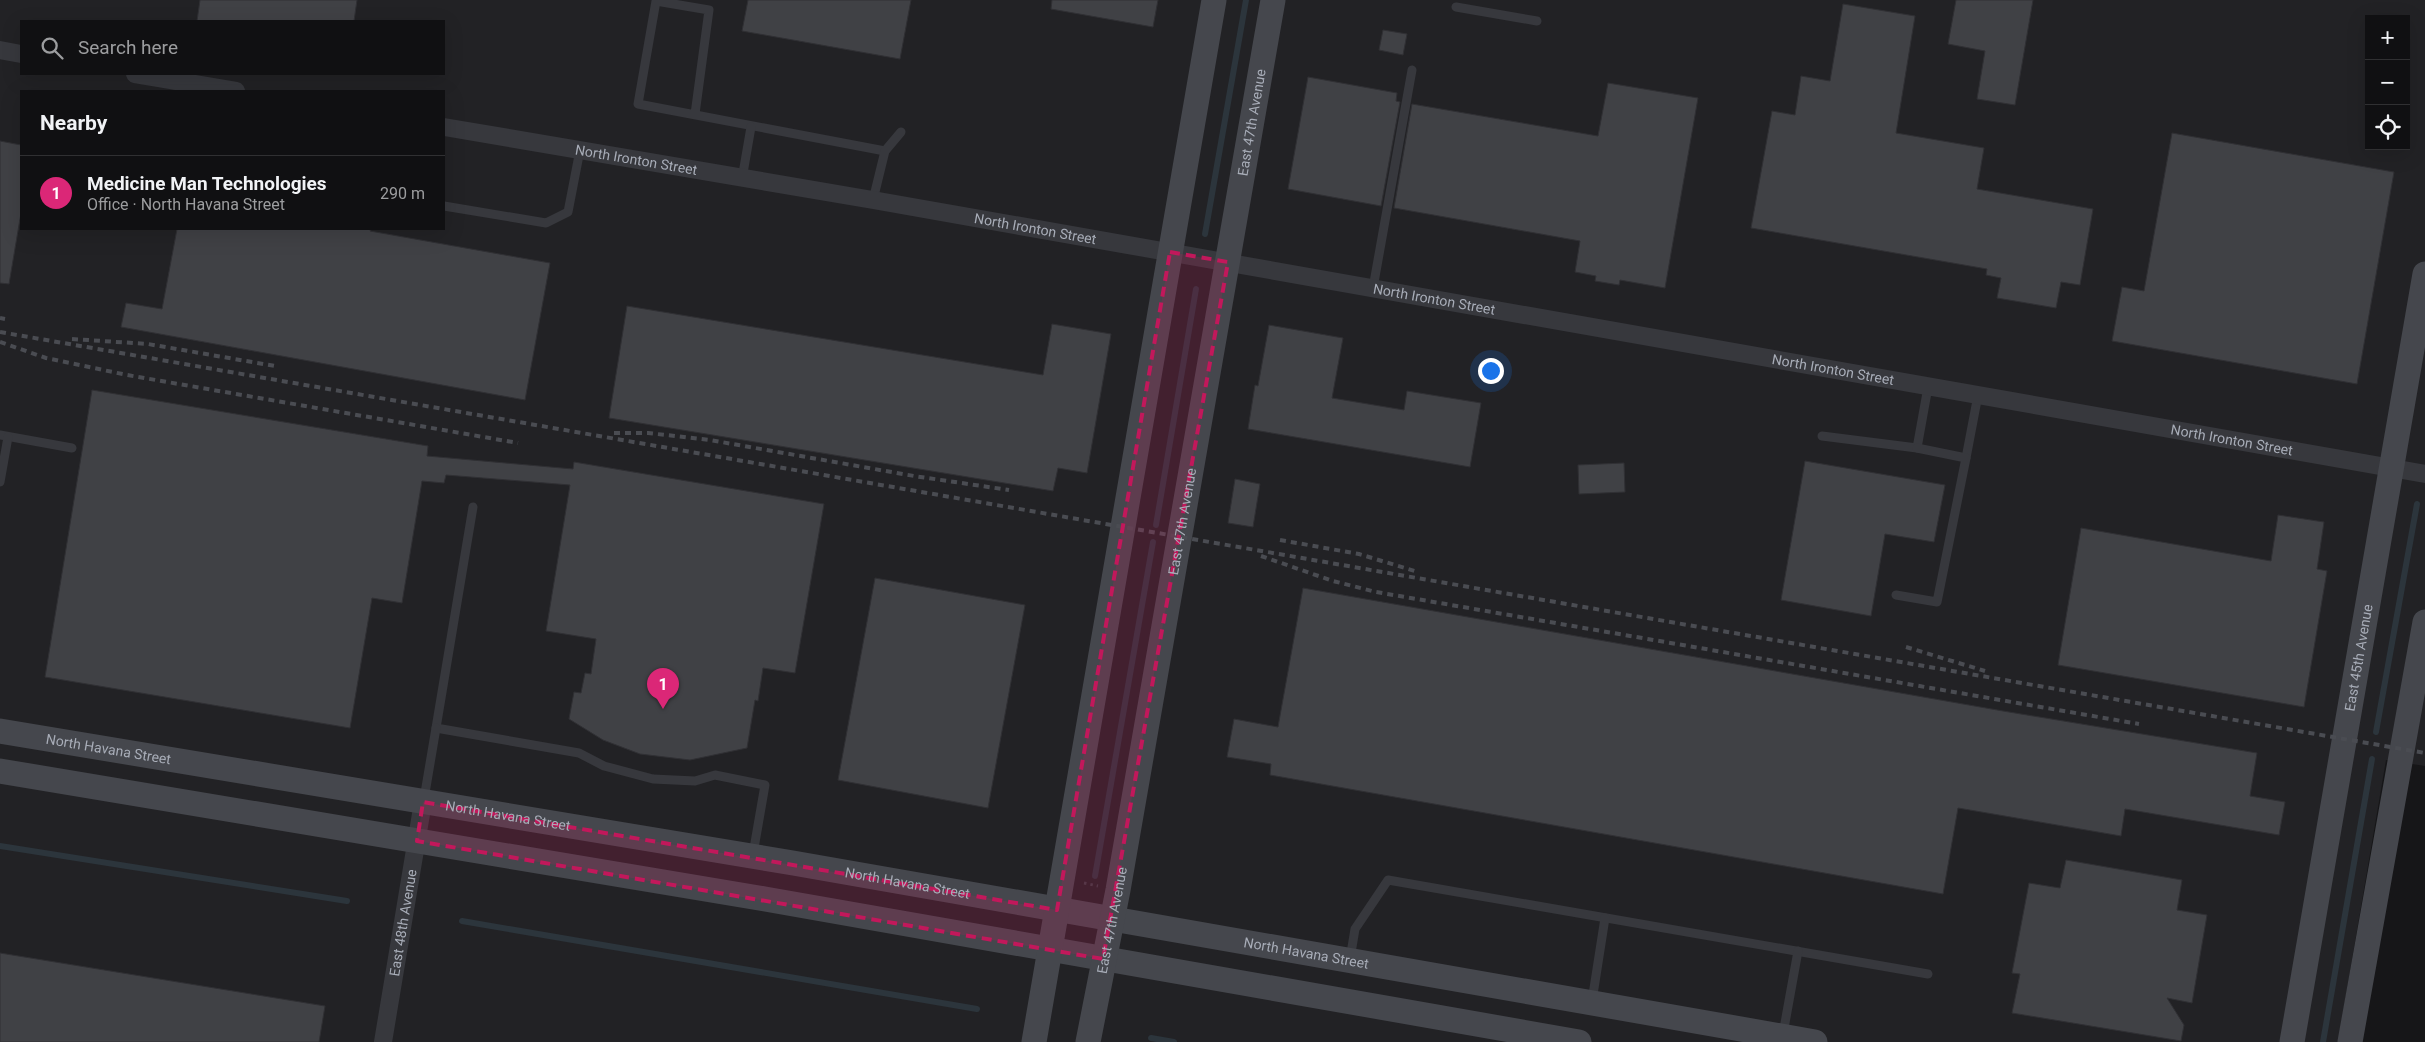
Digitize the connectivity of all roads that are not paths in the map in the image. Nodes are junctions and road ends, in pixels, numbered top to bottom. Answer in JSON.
{"nodes":[{"id":1,"x":1214,"y":0,"type":"edge"},
{"id":2,"x":1273,"y":0,"type":"edge"},
{"id":3,"x":1456,"y":7,"type":"dead end"},
{"id":4,"x":1537,"y":21,"type":"dead end"},
{"id":5,"x":0,"y":50,"type":"edge"},
{"id":6,"x":20,"y":54,"type":"edge"},
{"id":7,"x":1412,"y":70,"type":"dead end"},
{"id":8,"x":141,"y":75,"type":"edge"},
{"id":9,"x":230,"y":90,"type":"edge"},
{"id":10,"x":695,"y":114,"type":"junction"},
{"id":11,"x":445,"y":127,"type":"edge"},
{"id":12,"x":750,"y":127,"type":"junction"},
{"id":13,"x":901,"y":132,"type":"dead end"},
{"id":14,"x":580,"y":150,"type":"junction"},
{"id":15,"x":885,"y":151,"type":"junction"},
{"id":16,"x":742,"y":178,"type":"junction"},
{"id":17,"x":874,"y":200,"type":"junction"},
{"id":18,"x":445,"y":206,"type":"edge"},
{"id":19,"x":1170,"y":252,"type":"junction"},
{"id":20,"x":1228,"y":262,"type":"junction"},
{"id":21,"x":2425,"y":274,"type":"edge"},
{"id":22,"x":1373,"y":288,"type":"junction"},
{"id":23,"x":1928,"y":387,"type":"junction"},
{"id":24,"x":1978,"y":395,"type":"junction"},
{"id":25,"x":4,"y":436,"type":"edge"},
{"id":26,"x":1822,"y":436,"type":"dead end"},
{"id":27,"x":72,"y":448,"type":"dead end"},
{"id":28,"x":1917,"y":448,"type":"junction"},
{"id":29,"x":1966,"y":458,"type":"junction"},
{"id":30,"x":2392,"y":468,"type":"junction"},
{"id":31,"x":2425,"y":474,"type":"edge"},
{"id":32,"x":0,"y":482,"type":"edge"},
{"id":33,"x":473,"y":507,"type":"dead end"},
{"id":34,"x":1896,"y":595,"type":"dead end"},
{"id":35,"x":2425,"y":622,"type":"edge"},
{"id":36,"x":2420,"y":686,"type":"edge"},
{"id":37,"x":436,"y":728,"type":"junction"},
{"id":38,"x":0,"y":731,"type":"edge"},
{"id":39,"x":0,"y":771,"type":"edge"},
{"id":40,"x":423,"y":802,"type":"junction"},
{"id":41,"x":417,"y":841,"type":"junction"},
{"id":42,"x":752,"y":857,"type":"junction"},
{"id":43,"x":1057,"y":910,"type":"junction"},
{"id":44,"x":1605,"y":918,"type":"junction"},
{"id":45,"x":1112,"y":921,"type":"junction"},
{"id":46,"x":1050,"y":950,"type":"junction"},
{"id":47,"x":1798,"y":951,"type":"junction"},
{"id":48,"x":1103,"y":959,"type":"junction"},
{"id":49,"x":1350,"y":962,"type":"junction"},
{"id":50,"x":1928,"y":974,"type":"dead end"},
{"id":51,"x":1591,"y":1004,"type":"junction"},
{"id":52,"x":1782,"y":1036,"type":"junction"},
{"id":53,"x":383,"y":1042,"type":"edge"},
{"id":54,"x":1034,"y":1042,"type":"edge"},
{"id":55,"x":1088,"y":1042,"type":"edge"},
{"id":56,"x":1579,"y":1042,"type":"edge"},
{"id":57,"x":1815,"y":1042,"type":"edge"},
{"id":58,"x":2292,"y":1042,"type":"edge"},
{"id":59,"x":2350,"y":1042,"type":"edge"}],
"edges":[{"from":1,"to":19,"type":"main road"},
{"from":2,"to":20,"type":"main road","name":"East 47th Avenue"},
{"from":3,"to":4,"type":"lane"},
{"from":5,"to":6,"type":"street"},
{"from":7,"to":22,"type":"lane"},
{"from":8,"to":9,"type":"street"},
{"from":10,"to":10,"type":"lane"},
{"from":10,"to":12,"type":"lane"},
{"from":11,"to":14,"type":"street","name":"North Ironton Street"},
{"from":12,"to":15,"type":"lane"},
{"from":12,"to":16,"type":"lane"},
{"from":13,"to":15,"type":"lane"},
{"from":14,"to":16,"type":"street","name":"North Ironton Street"},
{"from":14,"to":18,"type":"lane"},
{"from":15,"to":17,"type":"lane"},
{"from":16,"to":17,"type":"street","name":"North Ironton Street"},
{"from":17,"to":19,"type":"street","name":"North Ironton Street"},
{"from":19,"to":20,"type":"street","name":"North Ironton Street"},
{"from":19,"to":43,"type":"main road"},
{"from":20,"to":22,"type":"street","name":"North Ironton Street"},
{"from":20,"to":45,"type":"main road","name":"East 47th Avenue"},
{"from":21,"to":30,"type":"main road","name":"East 45th Avenue"},
{"from":22,"to":23,"type":"street","name":"North Ironton Street"},
{"from":23,"to":24,"type":"street","name":"North Ironton Street"},
{"from":23,"to":28,"type":"lane"},
{"from":24,"to":29,"type":"lane"},
{"from":24,"to":30,"type":"street","name":"North Ironton Street"},
{"from":25,"to":27,"type":"lane"},
{"from":25,"to":32,"type":"lane"},
{"from":26,"to":28,"type":"lane"},
{"from":28,"to":29,"type":"lane"},
{"from":29,"to":34,"type":"lane"},
{"from":30,"to":31,"type":"street","name":"North Ironton Street"},
{"from":30,"to":58,"type":"main road","name":"East 45th Avenue"},
{"from":33,"to":37,"type":"lane"},
{"from":35,"to":36,"type":"main road"},
{"from":36,"to":59,"type":"main road"},
{"from":37,"to":40,"type":"lane"},
{"from":37,"to":42,"type":"lane"},
{"from":38,"to":40,"type":"main road","name":"North Havana Street"},
{"from":39,"to":41,"type":"main road"},
{"from":40,"to":41,"type":"street","name":"East 48th Avenue"},
{"from":40,"to":42,"type":"main road","name":"North Havana Street"},
{"from":41,"to":46,"type":"main road"},
{"from":41,"to":53,"type":"street","name":"East 48th Avenue"},
{"from":42,"to":43,"type":"main road","name":"North Havana Street"},
{"from":43,"to":45,"type":"main road","name":"North Havana Street"},
{"from":43,"to":46,"type":"main road"},
{"from":44,"to":47,"type":"lane"},
{"from":44,"to":49,"type":"lane"},
{"from":44,"to":51,"type":"lane"},
{"from":45,"to":48,"type":"main road","name":"East 47th Avenue"},
{"from":45,"to":49,"type":"main road","name":"North Havana Street"},
{"from":46,"to":48,"type":"main road"},
{"from":46,"to":54,"type":"main road"},
{"from":47,"to":50,"type":"lane"},
{"from":47,"to":52,"type":"lane"},
{"from":48,"to":55,"type":"main road","name":"East 47th Avenue"},
{"from":48,"to":56,"type":"main road"},
{"from":49,"to":51,"type":"main road","name":"North Havana Street"},
{"from":51,"to":52,"type":"main road","name":"North Havana Street"},
{"from":52,"to":57,"type":"main road","name":"North Havana Street"}]}
